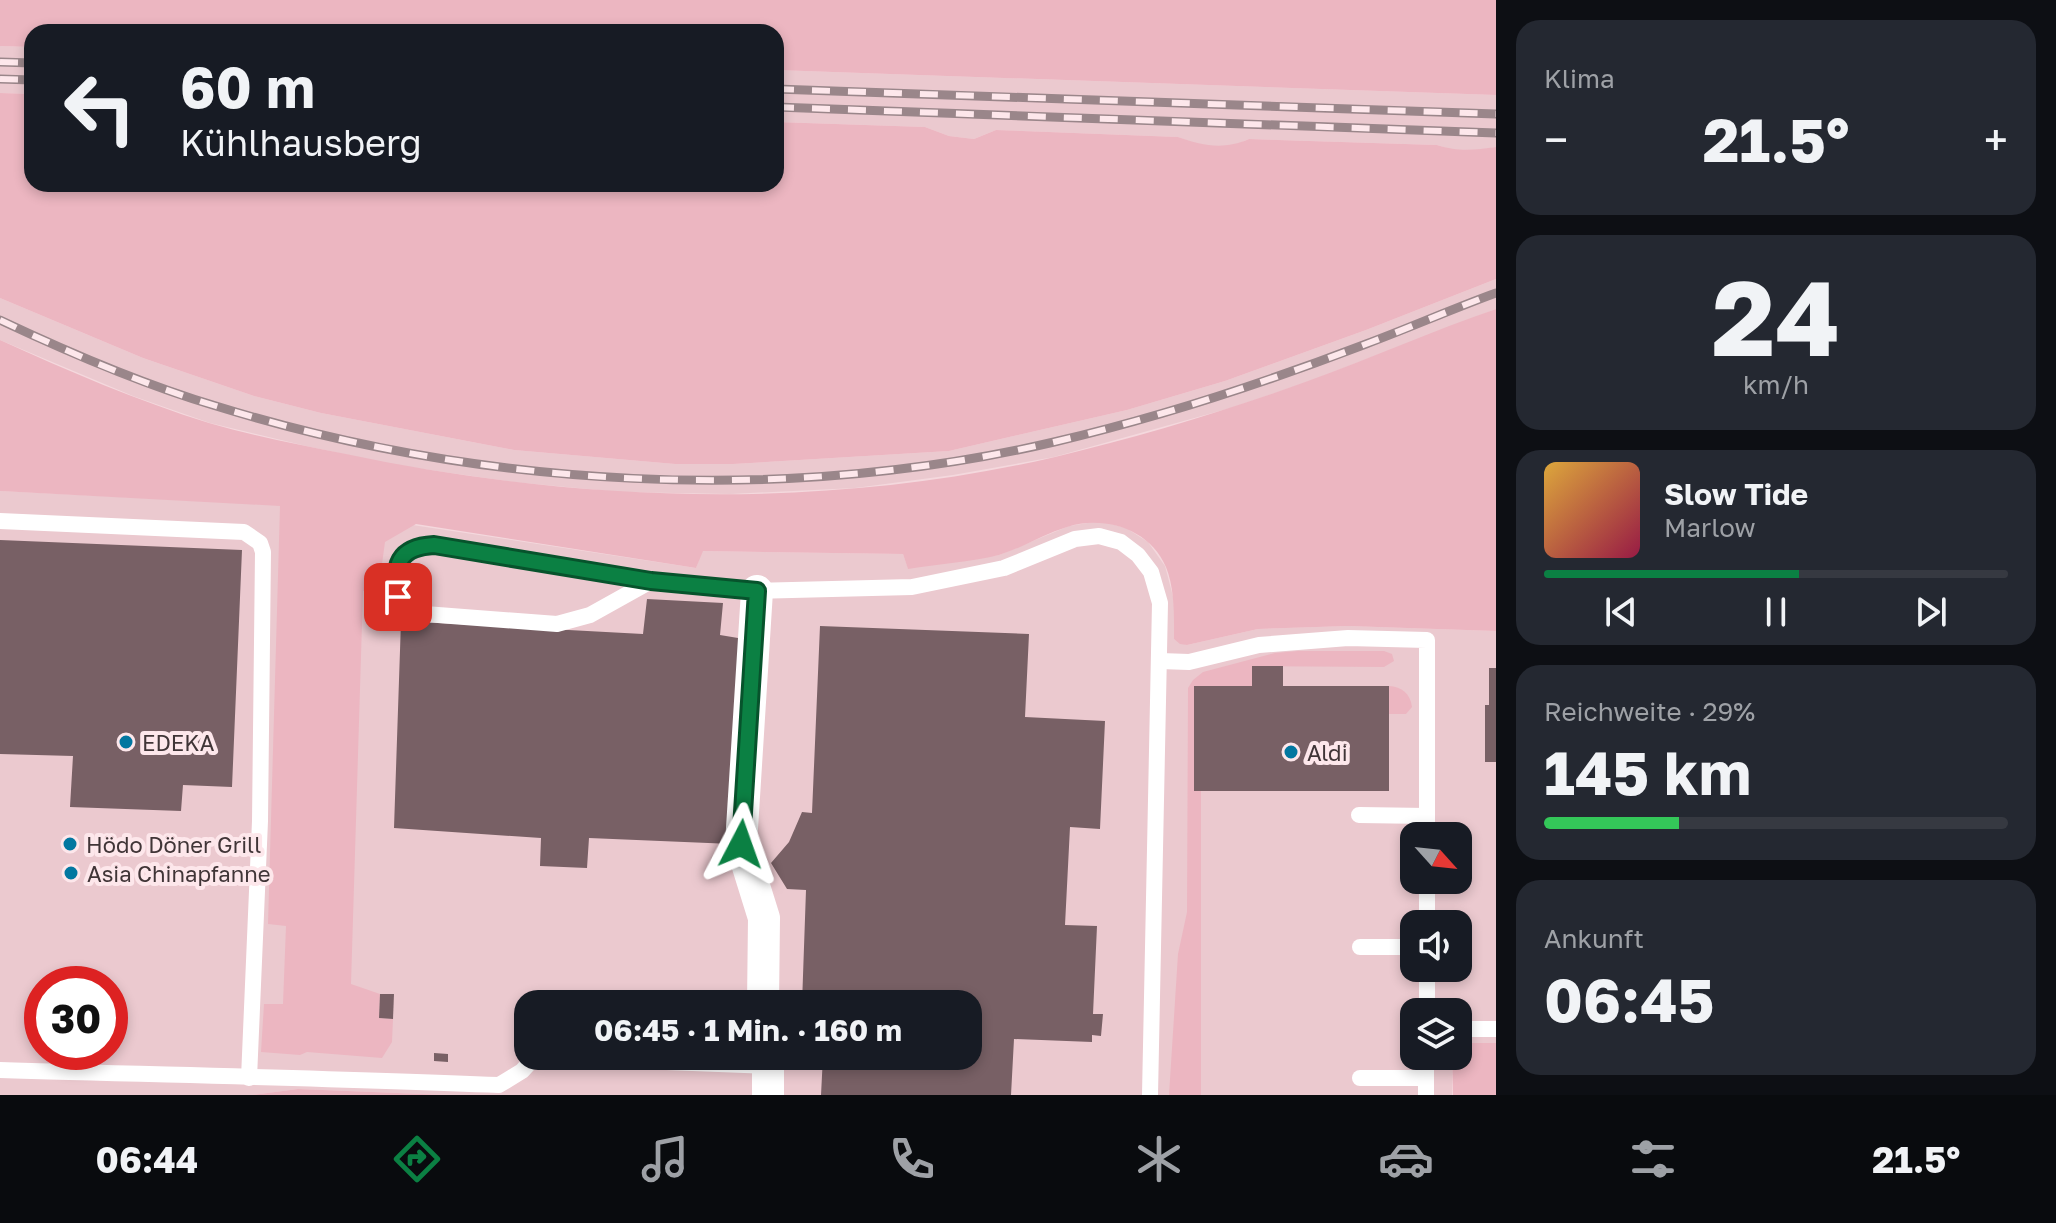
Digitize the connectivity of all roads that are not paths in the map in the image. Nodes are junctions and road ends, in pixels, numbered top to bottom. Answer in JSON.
{"nodes":[{"id":1,"x":0,"y":521,"type":"edge"},
{"id":2,"x":651,"y":581,"type":"junction"},
{"id":3,"x":757,"y":591,"type":"junction"},
{"id":4,"x":1160,"y":661,"type":"junction"},
{"id":5,"x":1359,"y":815,"type":"dead end"},
{"id":6,"x":1427,"y":816,"type":"junction"},
{"id":7,"x":1427,"y":822,"type":"edge"},
{"id":8,"x":1360,"y":947,"type":"dead end"},
{"id":9,"x":1400,"y":947,"type":"edge"},
{"id":10,"x":763,"y":990,"type":"edge"},
{"id":11,"x":1472,"y":1029,"type":"edge"},
{"id":12,"x":1496,"y":1029,"type":"edge"},
{"id":13,"x":0,"y":1070,"type":"edge"},
{"id":14,"x":768,"y":1072,"type":"edge"},
{"id":15,"x":249,"y":1078,"type":"junction"},
{"id":16,"x":1360,"y":1078,"type":"dead end"},
{"id":17,"x":1426,"y":1086,"type":"edge"},
{"id":18,"x":1150,"y":1095,"type":"edge"}],
"edges":[{"from":1,"to":15,"type":"lane"},
{"from":2,"to":2,"type":"lane"},
{"from":2,"to":3,"type":"lane"},
{"from":3,"to":4,"type":"lane"},
{"from":3,"to":10,"type":"street"},
{"from":4,"to":6,"type":"lane"},
{"from":4,"to":18,"type":"lane"},
{"from":5,"to":6,"type":"lane"},
{"from":6,"to":7,"type":"lane"},
{"from":8,"to":9,"type":"lane"},
{"from":11,"to":12,"type":"lane"},
{"from":13,"to":15,"type":"lane"},
{"from":14,"to":15,"type":"lane"},
{"from":16,"to":17,"type":"lane"}]}
